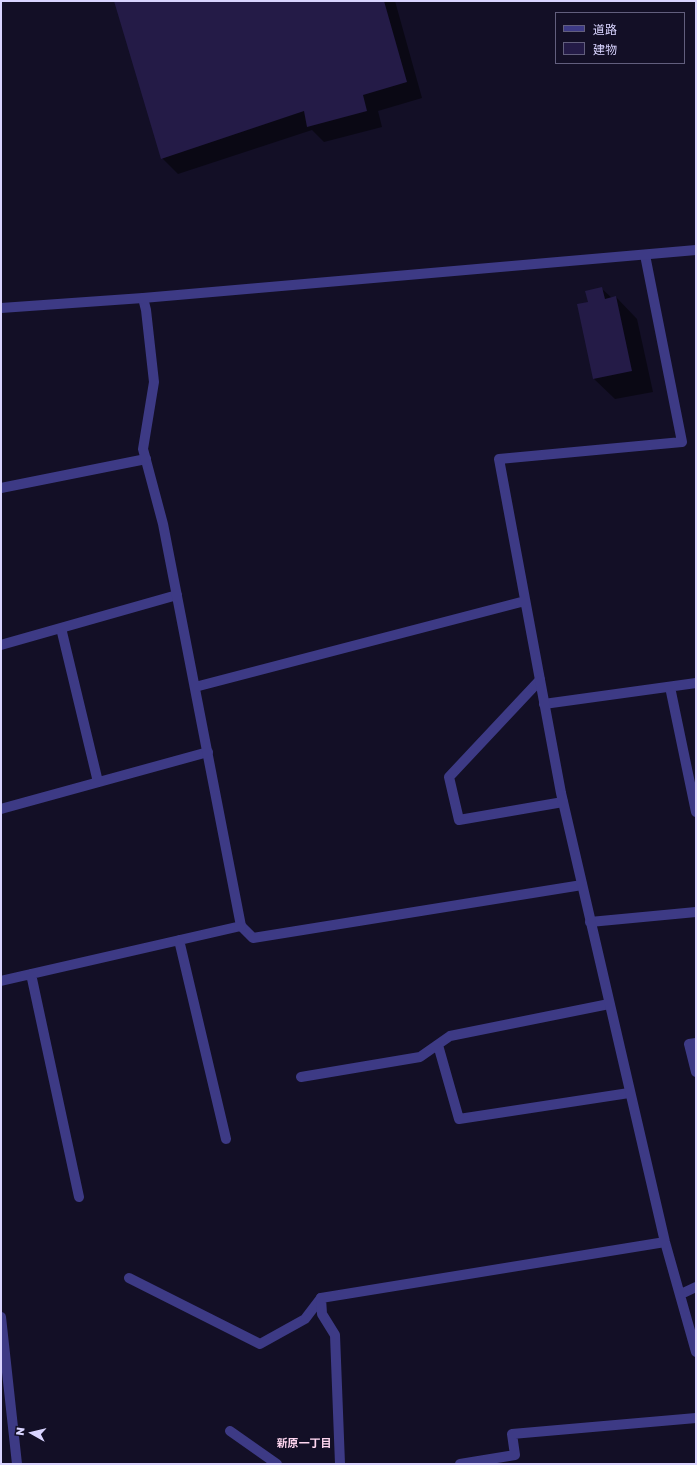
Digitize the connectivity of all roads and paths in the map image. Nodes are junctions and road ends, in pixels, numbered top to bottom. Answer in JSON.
{"nodes":[{"id":1,"x":696,"y":250,"type":"edge"},
{"id":2,"x":645,"y":255,"type":"junction"},
{"id":3,"x":143,"y":298,"type":"junction"},
{"id":4,"x":1,"y":308,"type":"edge"},
{"id":5,"x":146,"y":459,"type":"junction"},
{"id":6,"x":1,"y":488,"type":"edge"},
{"id":7,"x":177,"y":596,"type":"junction"},
{"id":8,"x":525,"y":601,"type":"junction"},
{"id":9,"x":60,"y":628,"type":"junction"},
{"id":10,"x":1,"y":645,"type":"edge"},
{"id":11,"x":540,"y":680,"type":"junction"},
{"id":12,"x":696,"y":683,"type":"edge"},
{"id":13,"x":195,"y":687,"type":"junction"},
{"id":14,"x":670,"y":687,"type":"junction"},
{"id":15,"x":544,"y":704,"type":"junction"},
{"id":16,"x":208,"y":752,"type":"junction"},
{"id":17,"x":98,"y":782,"type":"junction"},
{"id":18,"x":563,"y":802,"type":"junction"},
{"id":19,"x":1,"y":809,"type":"edge"},
{"id":20,"x":696,"y":812,"type":"edge"},
{"id":21,"x":582,"y":885,"type":"junction"},
{"id":22,"x":696,"y":912,"type":"edge"},
{"id":23,"x":590,"y":922,"type":"junction"},
{"id":24,"x":241,"y":926,"type":"junction"},
{"id":25,"x":179,"y":940,"type":"junction"},
{"id":26,"x":31,"y":974,"type":"junction"},
{"id":27,"x":1,"y":981,"type":"edge"},
{"id":28,"x":609,"y":1004,"type":"junction"},
{"id":29,"x":696,"y":1043,"type":"edge"},
{"id":30,"x":438,"y":1045,"type":"junction"},
{"id":31,"x":696,"y":1072,"type":"edge"},
{"id":32,"x":301,"y":1077,"type":"dead end"},
{"id":33,"x":629,"y":1093,"type":"junction"},
{"id":34,"x":226,"y":1139,"type":"dead end"},
{"id":35,"x":79,"y":1197,"type":"dead end"},
{"id":36,"x":665,"y":1242,"type":"junction"},
{"id":37,"x":129,"y":1278,"type":"dead end"},
{"id":38,"x":696,"y":1287,"type":"edge"},
{"id":39,"x":681,"y":1294,"type":"junction"},
{"id":40,"x":321,"y":1298,"type":"junction"},
{"id":41,"x":1,"y":1316,"type":"edge"},
{"id":42,"x":696,"y":1352,"type":"edge"},
{"id":43,"x":696,"y":1418,"type":"edge"},
{"id":44,"x":230,"y":1431,"type":"dead end"},
{"id":45,"x":17,"y":1464,"type":"edge"},
{"id":46,"x":277,"y":1464,"type":"edge"},
{"id":47,"x":340,"y":1464,"type":"edge"},
{"id":48,"x":460,"y":1464,"type":"edge"}],
"edges":[{"from":1,"to":2,"type":"street"},
{"from":2,"to":3,"type":"street"},
{"from":2,"to":8,"type":"street"},
{"from":3,"to":4,"type":"street"},
{"from":3,"to":5,"type":"street"},
{"from":5,"to":6,"type":"street"},
{"from":5,"to":7,"type":"street"},
{"from":7,"to":9,"type":"street"},
{"from":7,"to":13,"type":"street"},
{"from":8,"to":11,"type":"street"},
{"from":8,"to":13,"type":"street"},
{"from":9,"to":10,"type":"street"},
{"from":9,"to":17,"type":"street"},
{"from":11,"to":15,"type":"street"},
{"from":11,"to":18,"type":"street"},
{"from":12,"to":14,"type":"street"},
{"from":13,"to":16,"type":"street"},
{"from":14,"to":15,"type":"street"},
{"from":14,"to":20,"type":"street"},
{"from":15,"to":18,"type":"street"},
{"from":16,"to":17,"type":"street"},
{"from":16,"to":24,"type":"street"},
{"from":17,"to":19,"type":"street"},
{"from":18,"to":21,"type":"street"},
{"from":21,"to":23,"type":"street"},
{"from":21,"to":24,"type":"street"},
{"from":22,"to":23,"type":"street"},
{"from":23,"to":28,"type":"street"},
{"from":24,"to":25,"type":"street"},
{"from":25,"to":26,"type":"street"},
{"from":25,"to":34,"type":"street"},
{"from":26,"to":27,"type":"street"},
{"from":26,"to":35,"type":"street"},
{"from":28,"to":30,"type":"street"},
{"from":28,"to":33,"type":"street"},
{"from":29,"to":31,"type":"street"},
{"from":30,"to":32,"type":"street"},
{"from":30,"to":33,"type":"street"},
{"from":33,"to":36,"type":"street"},
{"from":36,"to":39,"type":"street"},
{"from":36,"to":40,"type":"street"},
{"from":37,"to":40,"type":"street"},
{"from":38,"to":39,"type":"street"},
{"from":39,"to":42,"type":"street"},
{"from":40,"to":47,"type":"street"},
{"from":41,"to":45,"type":"street"},
{"from":43,"to":48,"type":"street"},
{"from":44,"to":46,"type":"street"}]}
